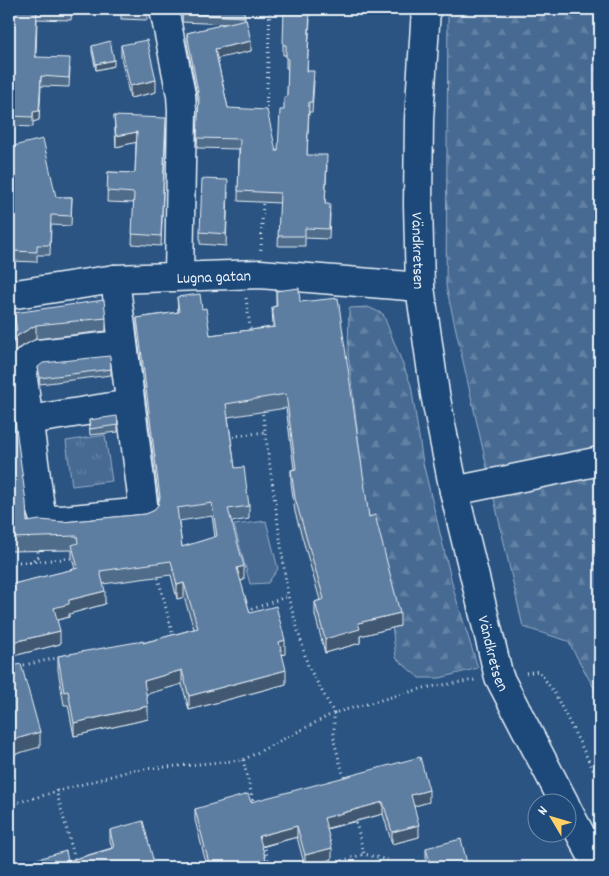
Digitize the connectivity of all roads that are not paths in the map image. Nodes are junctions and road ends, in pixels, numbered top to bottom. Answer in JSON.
{"nodes":[{"id":1,"x":164,"y":9,"type":"edge"},
{"id":2,"x":426,"y":9,"type":"edge"},
{"id":3,"x":179,"y":276,"type":"junction"},
{"id":4,"x":115,"y":279,"type":"junction"},
{"id":5,"x":420,"y":287,"type":"junction"},
{"id":6,"x":9,"y":295,"type":"edge"},
{"id":7,"x":122,"y":345,"type":"junction"},
{"id":8,"x":130,"y":404,"type":"junction"},
{"id":9,"x":29,"y":420,"type":"junction"},
{"id":10,"x":600,"y":461,"type":"edge"},
{"id":11,"x":454,"y":491,"type":"junction"},
{"id":12,"x":560,"y":794,"type":"edge"},
{"id":13,"x":576,"y":824,"type":"edge"},
{"id":14,"x":598,"y":867,"type":"edge"}],
"edges":[{"from":1,"to":3,"type":"street"},
{"from":2,"to":5,"type":"street","name":"Vändkretsen"},
{"from":3,"to":4,"type":"street","name":"Lugna gatan"},
{"from":3,"to":5,"type":"street","name":"Lugna gatan"},
{"from":4,"to":6,"type":"street","name":"Lugna gatan"},
{"from":4,"to":7,"type":"street"},
{"from":5,"to":11,"type":"street","name":"Vändkretsen"},
{"from":7,"to":8,"type":"street"},
{"from":7,"to":9,"type":"street"},
{"from":8,"to":9,"type":"street"},
{"from":8,"to":9,"type":"street"},
{"from":10,"to":11,"type":"street"},
{"from":11,"to":12,"type":"street","name":"Vändkretsen"},
{"from":13,"to":14,"type":"street","name":"Vändkretsen"}]}
